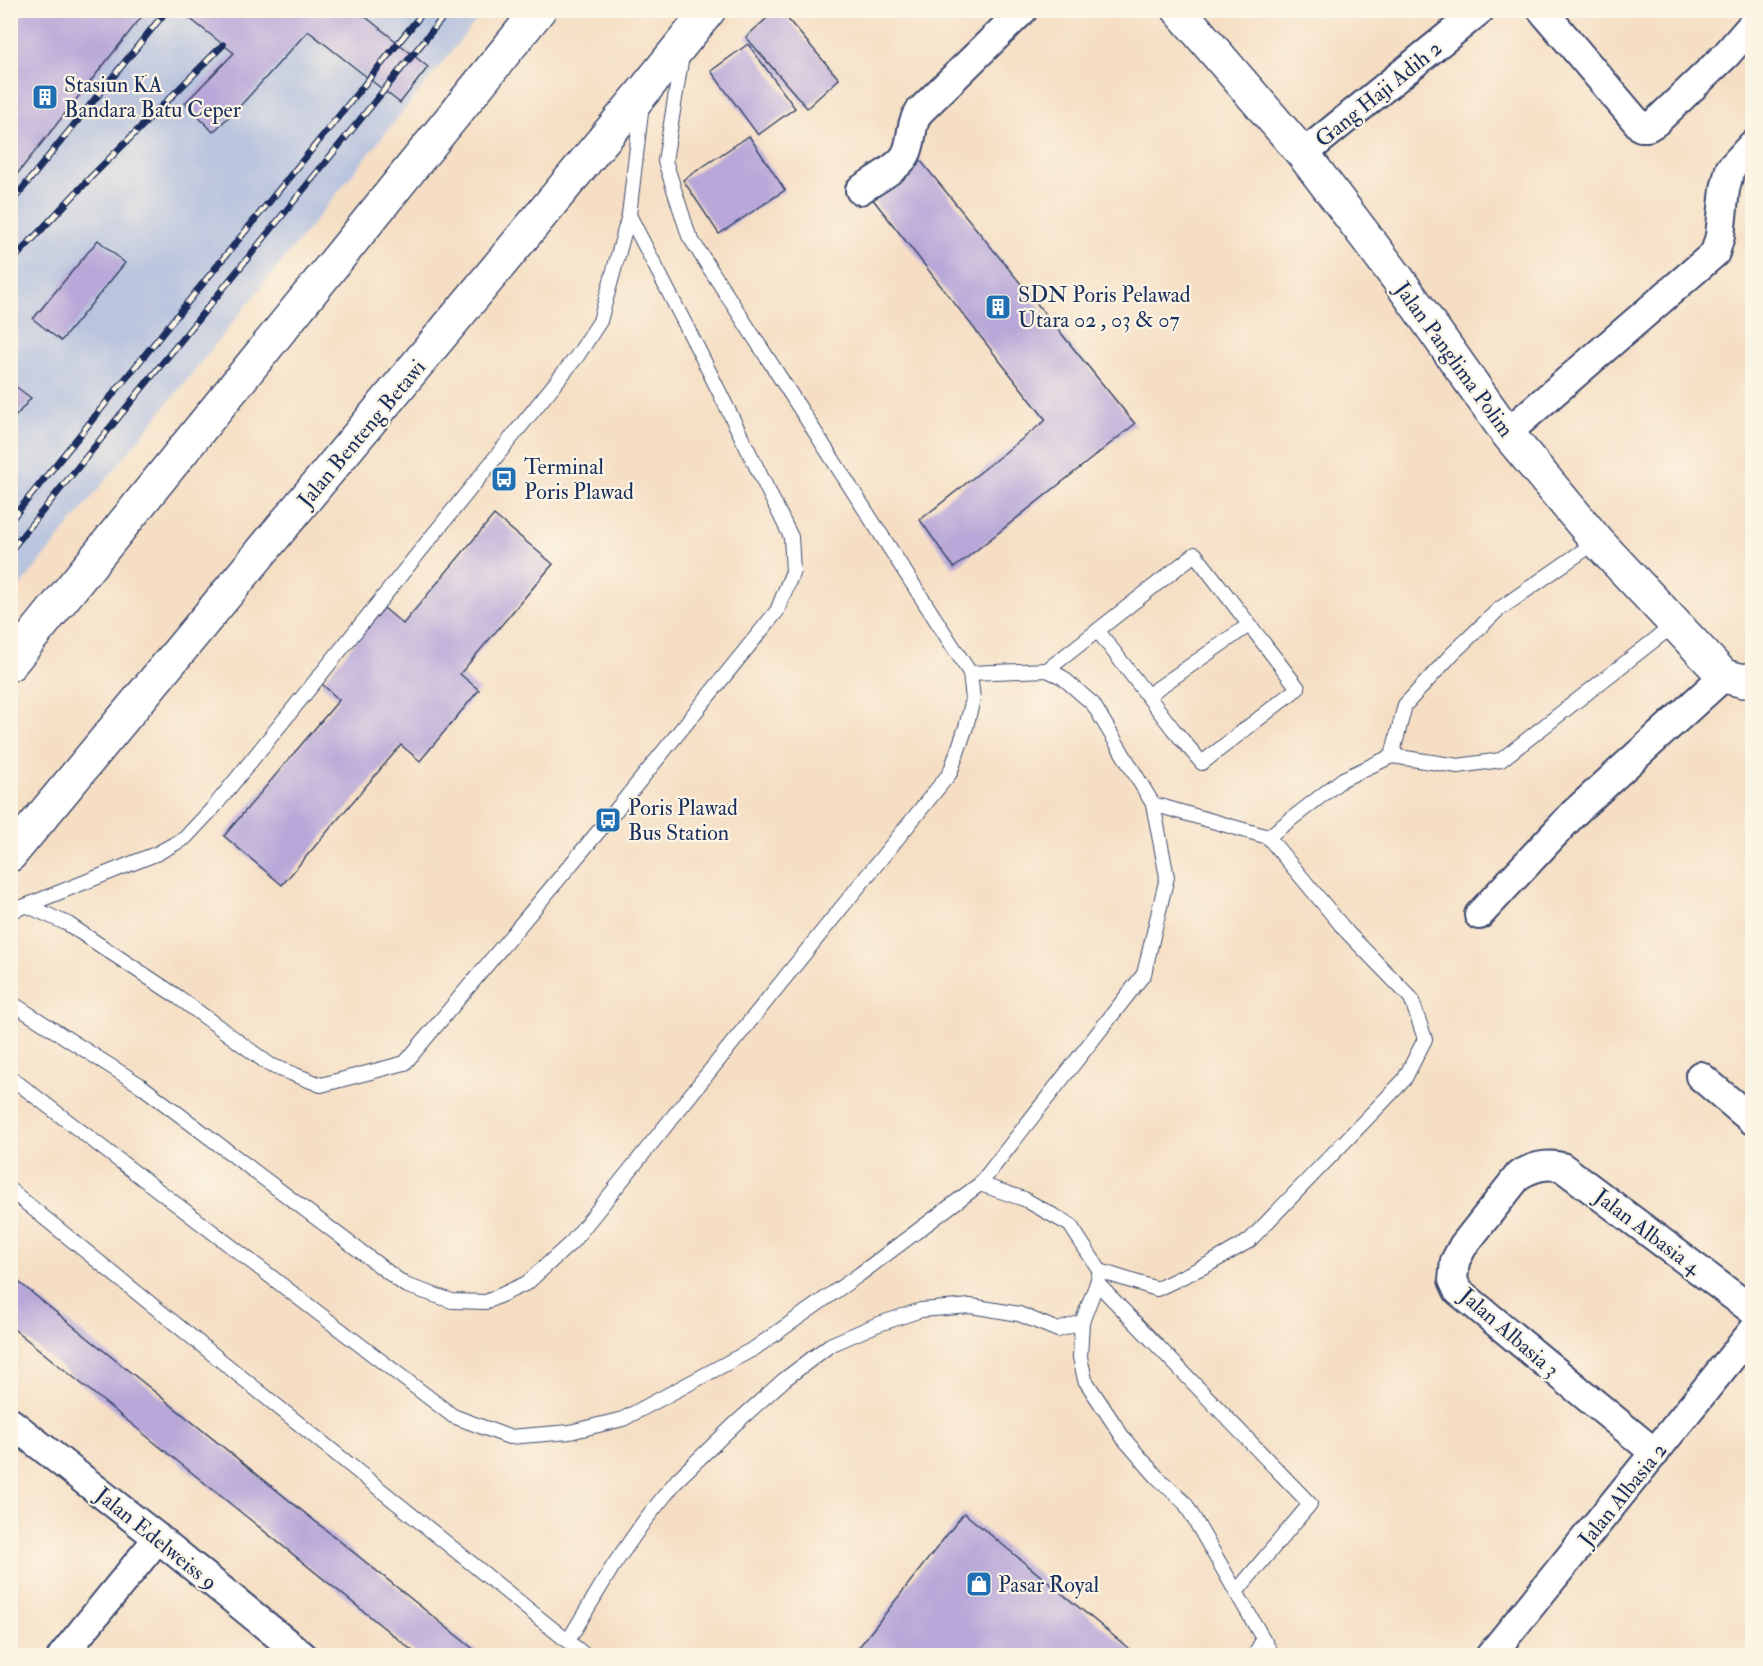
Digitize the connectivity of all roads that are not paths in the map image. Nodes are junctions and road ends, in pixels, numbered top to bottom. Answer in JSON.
{"nodes":[{"id":1,"x":539,"y":10,"type":"edge"},
{"id":2,"x":709,"y":10,"type":"edge"},
{"id":3,"x":1023,"y":10,"type":"edge"},
{"id":4,"x":1179,"y":10,"type":"edge"},
{"id":5,"x":1480,"y":10,"type":"edge"},
{"id":6,"x":1542,"y":10,"type":"edge"},
{"id":7,"x":1752,"y":26,"type":"edge"},
{"id":8,"x":684,"y":41,"type":"junction"},
{"id":9,"x":644,"y":93,"type":"junction"},
{"id":10,"x":1752,"y":145,"type":"edge"},
{"id":11,"x":1303,"y":154,"type":"junction"},
{"id":12,"x":860,"y":190,"type":"dead end"},
{"id":13,"x":629,"y":215,"type":"junction"},
{"id":14,"x":1507,"y":433,"type":"junction"},
{"id":15,"x":1597,"y":541,"type":"junction"},
{"id":16,"x":1675,"y":624,"type":"junction"},
{"id":17,"x":1249,"y":625,"type":"junction"},
{"id":18,"x":1098,"y":631,"type":"junction"},
{"id":19,"x":10,"y":664,"type":"edge"},
{"id":20,"x":1047,"y":670,"type":"junction"},
{"id":21,"x":970,"y":673,"type":"junction"},
{"id":22,"x":1738,"y":678,"type":"edge"},
{"id":23,"x":1148,"y":695,"type":"junction"},
{"id":24,"x":1392,"y":756,"type":"junction"},
{"id":25,"x":1153,"y":804,"type":"junction"},
{"id":26,"x":1268,"y":837,"type":"junction"},
{"id":27,"x":10,"y":855,"type":"edge"},
{"id":28,"x":28,"y":906,"type":"junction"},
{"id":29,"x":10,"y":912,"type":"edge"},
{"id":30,"x":1479,"y":915,"type":"dead end"},
{"id":31,"x":10,"y":1002,"type":"edge"},
{"id":32,"x":1700,"y":1076,"type":"dead end"},
{"id":33,"x":10,"y":1077,"type":"edge"},
{"id":34,"x":1752,"y":1120,"type":"edge"},
{"id":35,"x":1538,"y":1167,"type":"joint"},
{"id":36,"x":980,"y":1184,"type":"junction"},
{"id":37,"x":10,"y":1190,"type":"edge"},
{"id":38,"x":1098,"y":1277,"type":"junction"},
{"id":39,"x":1752,"y":1310,"type":"edge"},
{"id":40,"x":1082,"y":1322,"type":"junction"},
{"id":41,"x":1752,"y":1332,"type":"edge"},
{"id":42,"x":10,"y":1422,"type":"edge"},
{"id":43,"x":1654,"y":1453,"type":"junction"},
{"id":44,"x":158,"y":1538,"type":"junction"},
{"id":45,"x":1236,"y":1592,"type":"junction"},
{"id":46,"x":1263,"y":1640,"type":"junction"},
{"id":47,"x":568,"y":1641,"type":"junction"},
{"id":48,"x":62,"y":1656,"type":"edge"},
{"id":49,"x":303,"y":1656,"type":"edge"},
{"id":50,"x":586,"y":1656,"type":"edge"},
{"id":51,"x":1254,"y":1656,"type":"edge"},
{"id":52,"x":1273,"y":1656,"type":"edge"},
{"id":53,"x":1490,"y":1656,"type":"edge"}],
"edges":[{"from":1,"to":19,"type":"main road"},
{"from":2,"to":8,"type":"main road","name":"Jalan Benteng Betawi"},
{"from":3,"to":12,"type":"street"},
{"from":4,"to":11,"type":"main road","name":"Jalan Panglima Polim"},
{"from":5,"to":11,"type":"street","name":"Gang Haji Adih 2"},
{"from":6,"to":7,"type":"street"},
{"from":8,"to":9,"type":"main road","name":"Jalan Benteng Betawi"},
{"from":8,"to":21,"type":"lane"},
{"from":9,"to":13,"type":"lane"},
{"from":9,"to":27,"type":"main road","name":"Jalan Benteng Betawi"},
{"from":10,"to":14,"type":"street"},
{"from":11,"to":14,"type":"main road","name":"Jalan Panglima Polim"},
{"from":13,"to":28,"type":"lane"},
{"from":13,"to":28,"type":"lane"},
{"from":14,"to":15,"type":"main road","name":"Jalan Panglima Polim"},
{"from":15,"to":16,"type":"main road","name":"Jalan Panglima Polim"},
{"from":15,"to":24,"type":"lane"},
{"from":16,"to":22,"type":"main road","name":"Jalan Panglima Polim"},
{"from":16,"to":24,"type":"lane"},
{"from":17,"to":18,"type":"lane"},
{"from":17,"to":23,"type":"lane"},
{"from":17,"to":23,"type":"lane"},
{"from":18,"to":20,"type":"lane"},
{"from":18,"to":23,"type":"lane"},
{"from":20,"to":21,"type":"lane"},
{"from":20,"to":25,"type":"lane"},
{"from":21,"to":31,"type":"lane"},
{"from":22,"to":30,"type":"street"},
{"from":24,"to":26,"type":"lane"},
{"from":25,"to":26,"type":"lane"},
{"from":25,"to":36,"type":"lane"},
{"from":26,"to":38,"type":"lane"},
{"from":28,"to":29,"type":"lane"},
{"from":32,"to":34,"type":"street"},
{"from":33,"to":36,"type":"lane"},
{"from":35,"to":39,"type":"street","name":"Jalan Albasia 4"},
{"from":35,"to":43,"type":"street","name":"Jalan Albasia 3"},
{"from":36,"to":38,"type":"lane"},
{"from":37,"to":47,"type":"lane"},
{"from":38,"to":40,"type":"lane"},
{"from":38,"to":45,"type":"lane"},
{"from":40,"to":45,"type":"lane"},
{"from":40,"to":47,"type":"lane"},
{"from":41,"to":43,"type":"street","name":"Jalan Albasia 2"},
{"from":42,"to":44,"type":"street","name":"Jalan Edelweiss 9"},
{"from":43,"to":53,"type":"street","name":"Jalan Albasia 2"},
{"from":44,"to":48,"type":"street"},
{"from":44,"to":49,"type":"street","name":"Jalan Edelweiss 9"},
{"from":45,"to":46,"type":"lane"},
{"from":46,"to":51,"type":"lane"},
{"from":46,"to":52,"type":"lane"},
{"from":47,"to":50,"type":"lane"}]}
